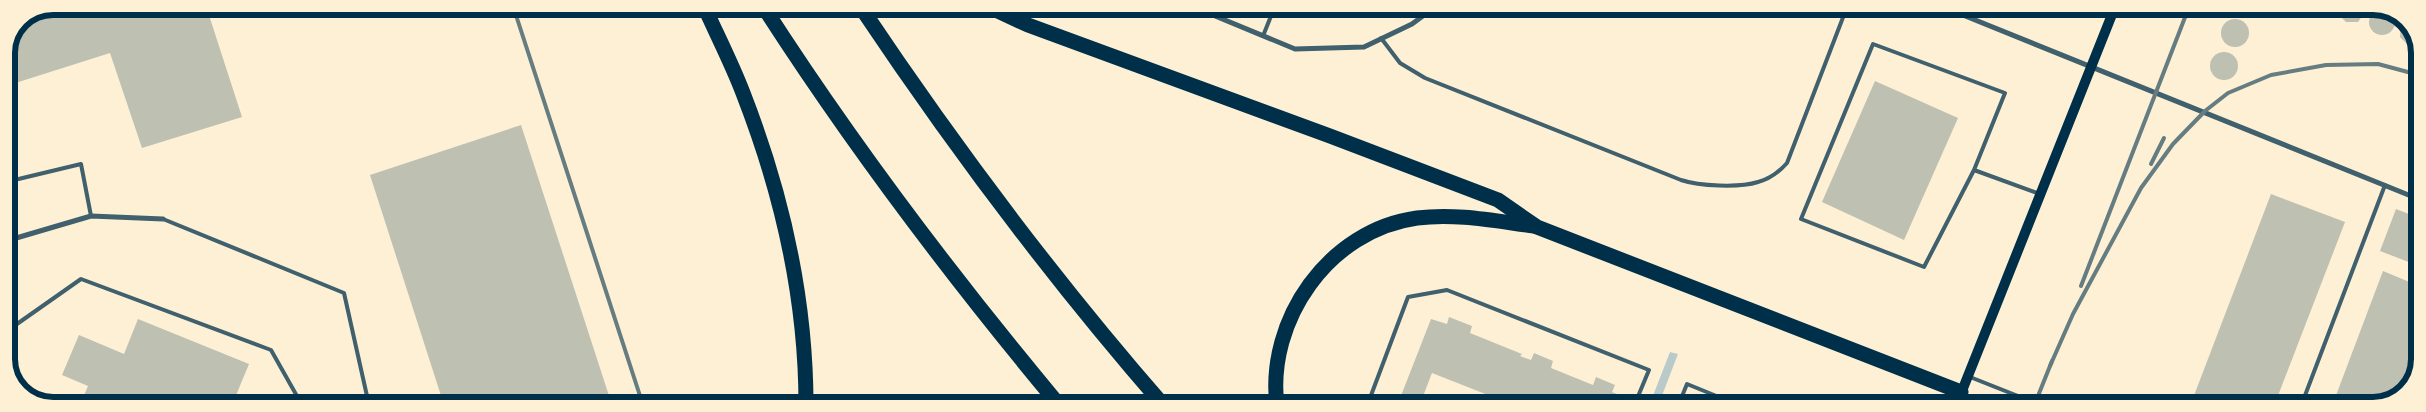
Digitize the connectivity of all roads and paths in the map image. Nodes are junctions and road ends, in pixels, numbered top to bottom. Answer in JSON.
{"nodes":[{"id":1,"x":708,"y":15,"type":"edge"},
{"id":2,"x":769,"y":15,"type":"edge"},
{"id":3,"x":866,"y":15,"type":"edge"},
{"id":4,"x":1007,"y":15,"type":"edge"},
{"id":5,"x":1213,"y":15,"type":"edge"},
{"id":6,"x":1271,"y":15,"type":"edge"},
{"id":7,"x":1424,"y":15,"type":"edge"},
{"id":8,"x":1844,"y":15,"type":"edge"},
{"id":9,"x":1963,"y":15,"type":"edge"},
{"id":10,"x":2112,"y":15,"type":"edge"},
{"id":11,"x":1263,"y":36,"type":"junction"},
{"id":12,"x":1381,"y":38,"type":"junction"},
{"id":13,"x":2091,"y":65,"type":"junction"},
{"id":14,"x":1974,"y":170,"type":"junction"},
{"id":15,"x":15,"y":180,"type":"edge"},
{"id":16,"x":2385,"y":185,"type":"junction"},
{"id":17,"x":2040,"y":194,"type":"junction"},
{"id":18,"x":2411,"y":195,"type":"edge"},
{"id":19,"x":91,"y":216,"type":"junction"},
{"id":20,"x":163,"y":220,"type":"joint"},
{"id":21,"x":1537,"y":227,"type":"junction"},
{"id":22,"x":15,"y":238,"type":"edge"},
{"id":23,"x":15,"y":325,"type":"edge"},
{"id":24,"x":1968,"y":376,"type":"junction"},
{"id":25,"x":297,"y":397,"type":"edge"},
{"id":26,"x":367,"y":397,"type":"edge"},
{"id":27,"x":806,"y":397,"type":"edge"},
{"id":28,"x":1052,"y":397,"type":"edge"},
{"id":29,"x":1157,"y":397,"type":"edge"},
{"id":30,"x":1277,"y":397,"type":"edge"},
{"id":31,"x":1370,"y":397,"type":"edge"},
{"id":32,"x":1638,"y":397,"type":"edge"},
{"id":33,"x":1682,"y":397,"type":"edge"},
{"id":34,"x":1719,"y":397,"type":"edge"},
{"id":35,"x":1953,"y":397,"type":"edge"},
{"id":36,"x":1959,"y":397,"type":"edge"},
{"id":37,"x":2020,"y":397,"type":"edge"},
{"id":38,"x":2304,"y":397,"type":"edge"}],
"edges":[{"from":1,"to":27,"type":"highway"},
{"from":2,"to":28,"type":"highway"},
{"from":3,"to":29,"type":"highway"},
{"from":4,"to":21,"type":"highway"},
{"from":5,"to":11,"type":"street"},
{"from":6,"to":11,"type":"lane"},
{"from":7,"to":12,"type":"street"},
{"from":8,"to":12,"type":"lane"},
{"from":9,"to":13,"type":"street"},
{"from":10,"to":13,"type":"main road"},
{"from":11,"to":12,"type":"street"},
{"from":13,"to":16,"type":"street"},
{"from":13,"to":17,"type":"main road"},
{"from":14,"to":14,"type":"lane"},
{"from":14,"to":17,"type":"lane"},
{"from":15,"to":19,"type":"lane"},
{"from":16,"to":18,"type":"street"},
{"from":16,"to":38,"type":"lane"},
{"from":17,"to":24,"type":"main road"},
{"from":19,"to":20,"type":"street"},
{"from":19,"to":22,"type":"street"},
{"from":20,"to":26,"type":"lane"},
{"from":21,"to":30,"type":"highway"},
{"from":21,"to":35,"type":"highway"},
{"from":23,"to":25,"type":"lane"},
{"from":24,"to":36,"type":"main road"},
{"from":24,"to":37,"type":"lane"},
{"from":31,"to":32,"type":"lane"},
{"from":33,"to":34,"type":"lane"}]}
